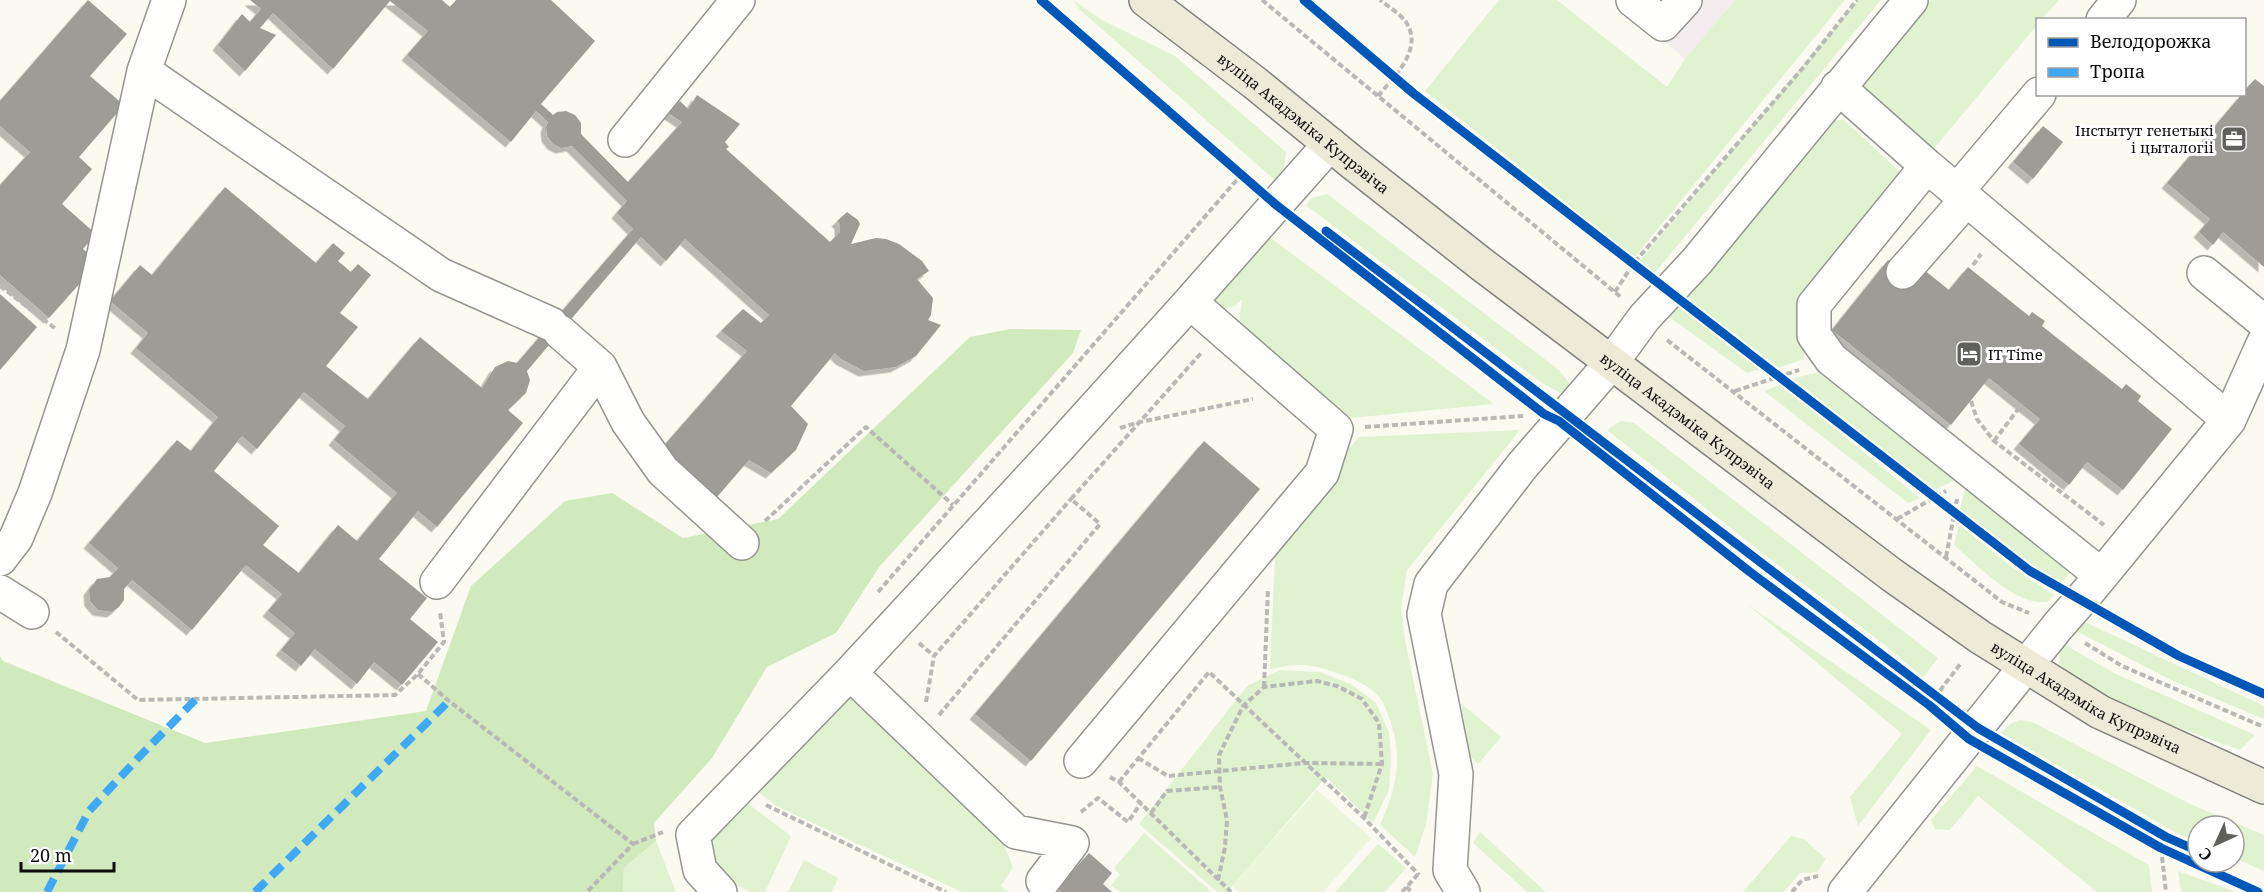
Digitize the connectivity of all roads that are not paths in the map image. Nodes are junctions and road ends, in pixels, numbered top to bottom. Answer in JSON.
{"nodes":[{"id":1,"x":169,"y":0,"type":"edge"},
{"id":2,"x":738,"y":0,"type":"edge"},
{"id":3,"x":1146,"y":0,"type":"edge"},
{"id":4,"x":1633,"y":0,"type":"edge"},
{"id":5,"x":1685,"y":0,"type":"edge"},
{"id":6,"x":1911,"y":0,"type":"edge"},
{"id":7,"x":2119,"y":0,"type":"edge"},
{"id":8,"x":2105,"y":18,"type":"edge"},
{"id":9,"x":144,"y":71,"type":"junction"},
{"id":10,"x":1838,"y":87,"type":"junction"},
{"id":11,"x":2037,"y":96,"type":"edge"},
{"id":12,"x":625,"y":141,"type":"dead end"},
{"id":13,"x":1330,"y":144,"type":"junction"},
{"id":14,"x":1927,"y":166,"type":"junction"},
{"id":15,"x":1961,"y":195,"type":"junction"},
{"id":16,"x":1903,"y":272,"type":"dead end"},
{"id":17,"x":2204,"y":273,"type":"dead end"},
{"id":18,"x":1190,"y":302,"type":"junction"},
{"id":19,"x":2264,"y":322,"type":"edge"},
{"id":20,"x":2264,"y":342,"type":"edge"},
{"id":21,"x":1612,"y":362,"type":"junction"},
{"id":22,"x":600,"y":368,"type":"junction"},
{"id":23,"x":2229,"y":420,"type":"junction"},
{"id":24,"x":742,"y":543,"type":"road end"},
{"id":25,"x":0,"y":559,"type":"edge"},
{"id":26,"x":2101,"y":575,"type":"junction"},
{"id":27,"x":437,"y":582,"type":"road end"},
{"id":28,"x":0,"y":592,"type":"edge"},
{"id":29,"x":32,"y":612,"type":"road end"},
{"id":30,"x":2026,"y":667,"type":"junction"},
{"id":31,"x":849,"y":673,"type":"junction"},
{"id":32,"x":1081,"y":761,"type":"dead end"},
{"id":33,"x":2264,"y":787,"type":"edge"},
{"id":34,"x":1043,"y":881,"type":"dead end"},
{"id":35,"x":1853,"y":883,"type":"edge"},
{"id":36,"x":720,"y":892,"type":"edge"},
{"id":37,"x":1463,"y":892,"type":"edge"}],
"edges":[{"from":1,"to":9,"type":"street"},
{"from":2,"to":12,"type":"street"},
{"from":3,"to":13,"type":"main road","name":"вуліца Акадэміка Купрэвіча"},
{"from":4,"to":5,"type":"street"},
{"from":6,"to":10,"type":"street"},
{"from":7,"to":8,"type":"street"},
{"from":9,"to":22,"type":"street"},
{"from":9,"to":25,"type":"street"},
{"from":10,"to":14,"type":"street"},
{"from":10,"to":21,"type":"street"},
{"from":11,"to":15,"type":"street"},
{"from":13,"to":18,"type":"street"},
{"from":13,"to":21,"type":"main road","name":"вуліца Акадэміка Купрэвіча"},
{"from":14,"to":15,"type":"street"},
{"from":14,"to":26,"type":"street"},
{"from":15,"to":16,"type":"street"},
{"from":15,"to":23,"type":"street"},
{"from":17,"to":19,"type":"street"},
{"from":18,"to":31,"type":"street"},
{"from":18,"to":32,"type":"street"},
{"from":20,"to":23,"type":"street"},
{"from":21,"to":30,"type":"main road","name":"вуліца Акадэміка Купрэвіча"},
{"from":21,"to":37,"type":"street"},
{"from":22,"to":24,"type":"street"},
{"from":22,"to":27,"type":"street"},
{"from":23,"to":26,"type":"street"},
{"from":26,"to":30,"type":"street"},
{"from":28,"to":29,"type":"street"},
{"from":30,"to":33,"type":"main road","name":"вуліца Акадэміка Купрэвіча"},
{"from":30,"to":35,"type":"street"},
{"from":31,"to":34,"type":"street"},
{"from":31,"to":36,"type":"street"}]}
